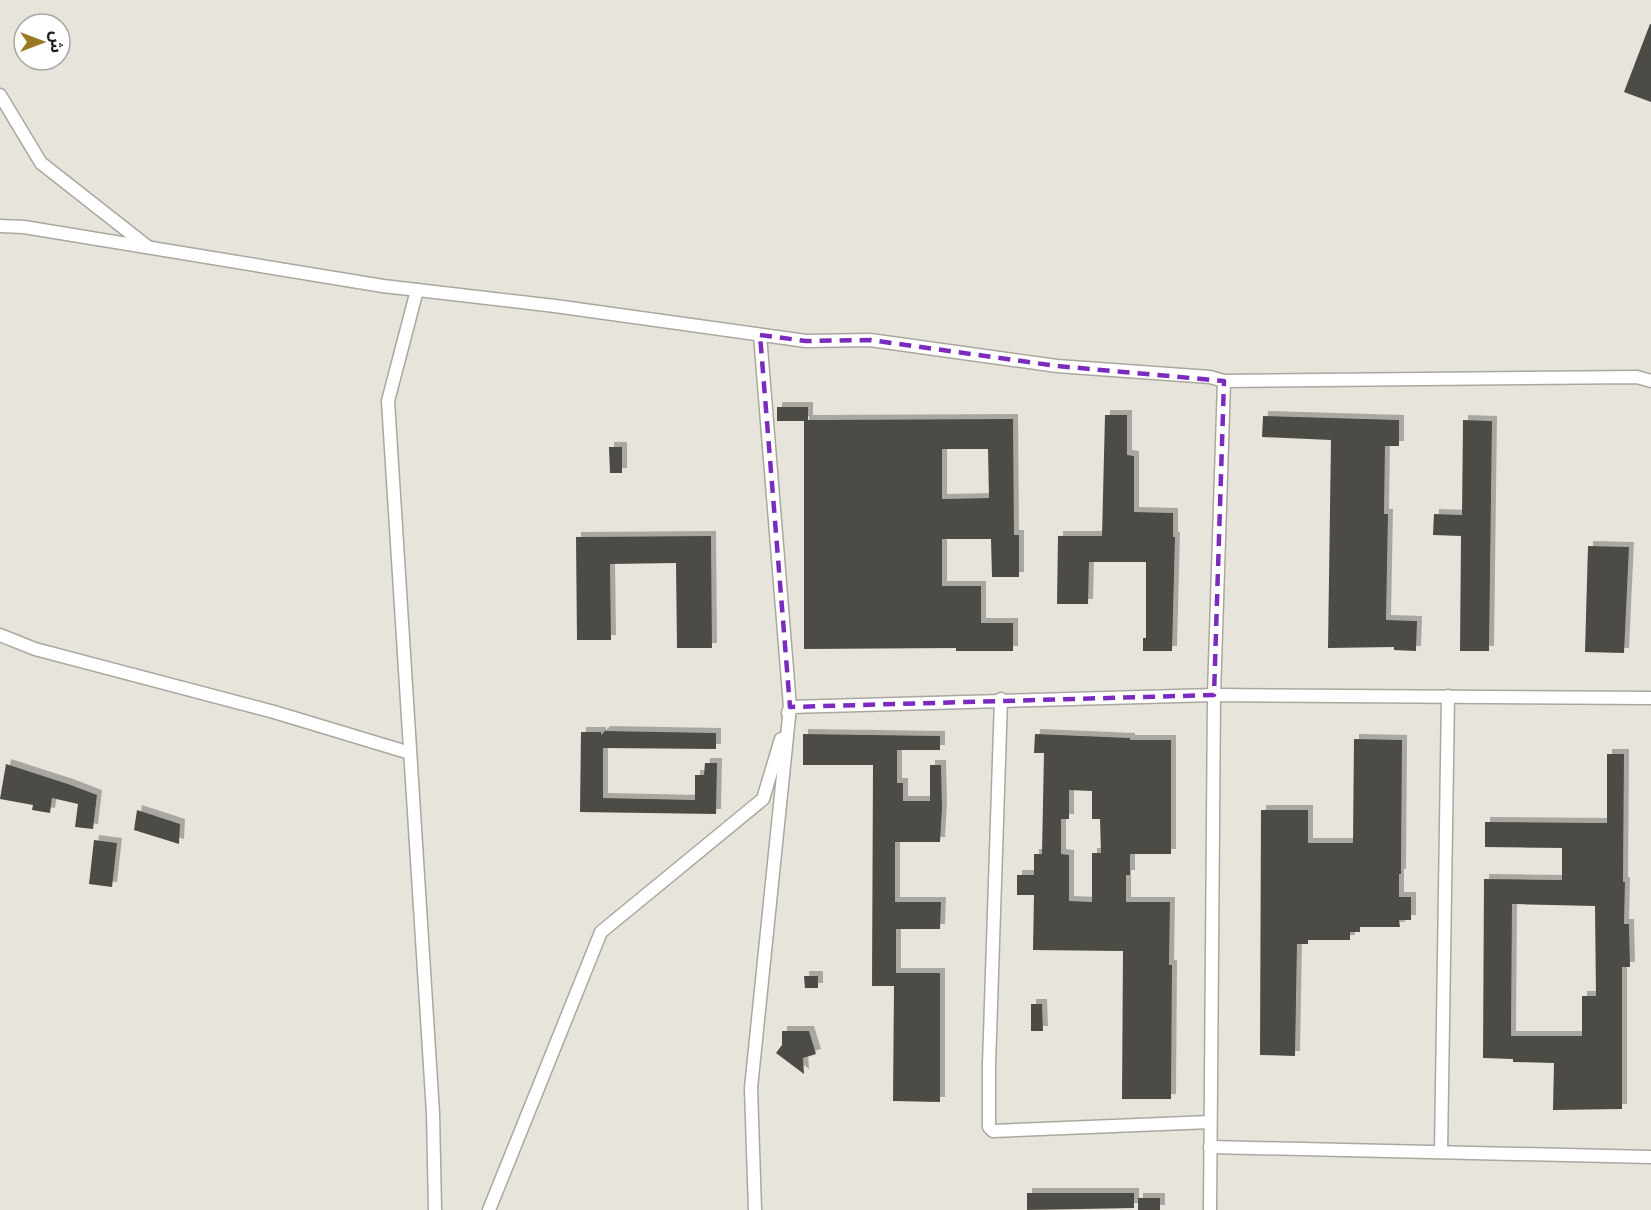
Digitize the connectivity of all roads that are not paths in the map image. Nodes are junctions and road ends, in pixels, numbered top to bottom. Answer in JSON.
{"nodes":[{"id":1,"x":0,"y":95,"type":"edge"},
{"id":2,"x":0,"y":226,"type":"edge"},
{"id":3,"x":150,"y":248,"type":"junction"},
{"id":4,"x":417,"y":290,"type":"junction"},
{"id":5,"x":760,"y":335,"type":"junction"},
{"id":6,"x":1224,"y":381,"type":"junction"},
{"id":7,"x":1651,"y":381,"type":"edge"},
{"id":8,"x":0,"y":635,"type":"edge"},
{"id":9,"x":1214,"y":695,"type":"junction"},
{"id":10,"x":1448,"y":696,"type":"junction"},
{"id":11,"x":1651,"y":698,"type":"edge"},
{"id":12,"x":1001,"y":699,"type":"junction"},
{"id":13,"x":790,"y":707,"type":"junction"},
{"id":14,"x":410,"y":753,"type":"junction"},
{"id":15,"x":1210,"y":1122,"type":"junction"},
{"id":16,"x":1210,"y":1147,"type":"junction"},
{"id":17,"x":1442,"y":1152,"type":"junction"},
{"id":18,"x":1651,"y":1157,"type":"edge"},
{"id":19,"x":435,"y":1210,"type":"edge"},
{"id":20,"x":489,"y":1210,"type":"edge"},
{"id":21,"x":755,"y":1210,"type":"edge"},
{"id":22,"x":1210,"y":1210,"type":"edge"}],
"edges":[{"from":1,"to":3,"type":"street"},
{"from":2,"to":3,"type":"street"},
{"from":3,"to":4,"type":"street"},
{"from":4,"to":5,"type":"street"},
{"from":4,"to":14,"type":"street"},
{"from":5,"to":6,"type":"street"},
{"from":5,"to":13,"type":"street"},
{"from":6,"to":7,"type":"street"},
{"from":6,"to":9,"type":"street"},
{"from":8,"to":14,"type":"street"},
{"from":9,"to":10,"type":"street"},
{"from":9,"to":12,"type":"street"},
{"from":9,"to":15,"type":"street"},
{"from":10,"to":11,"type":"street"},
{"from":10,"to":17,"type":"street"},
{"from":12,"to":13,"type":"street"},
{"from":12,"to":15,"type":"street"},
{"from":13,"to":20,"type":"street"},
{"from":13,"to":21,"type":"street"},
{"from":14,"to":19,"type":"street"},
{"from":15,"to":16,"type":"street"},
{"from":16,"to":17,"type":"street"},
{"from":16,"to":22,"type":"street"},
{"from":17,"to":18,"type":"street"}]}
